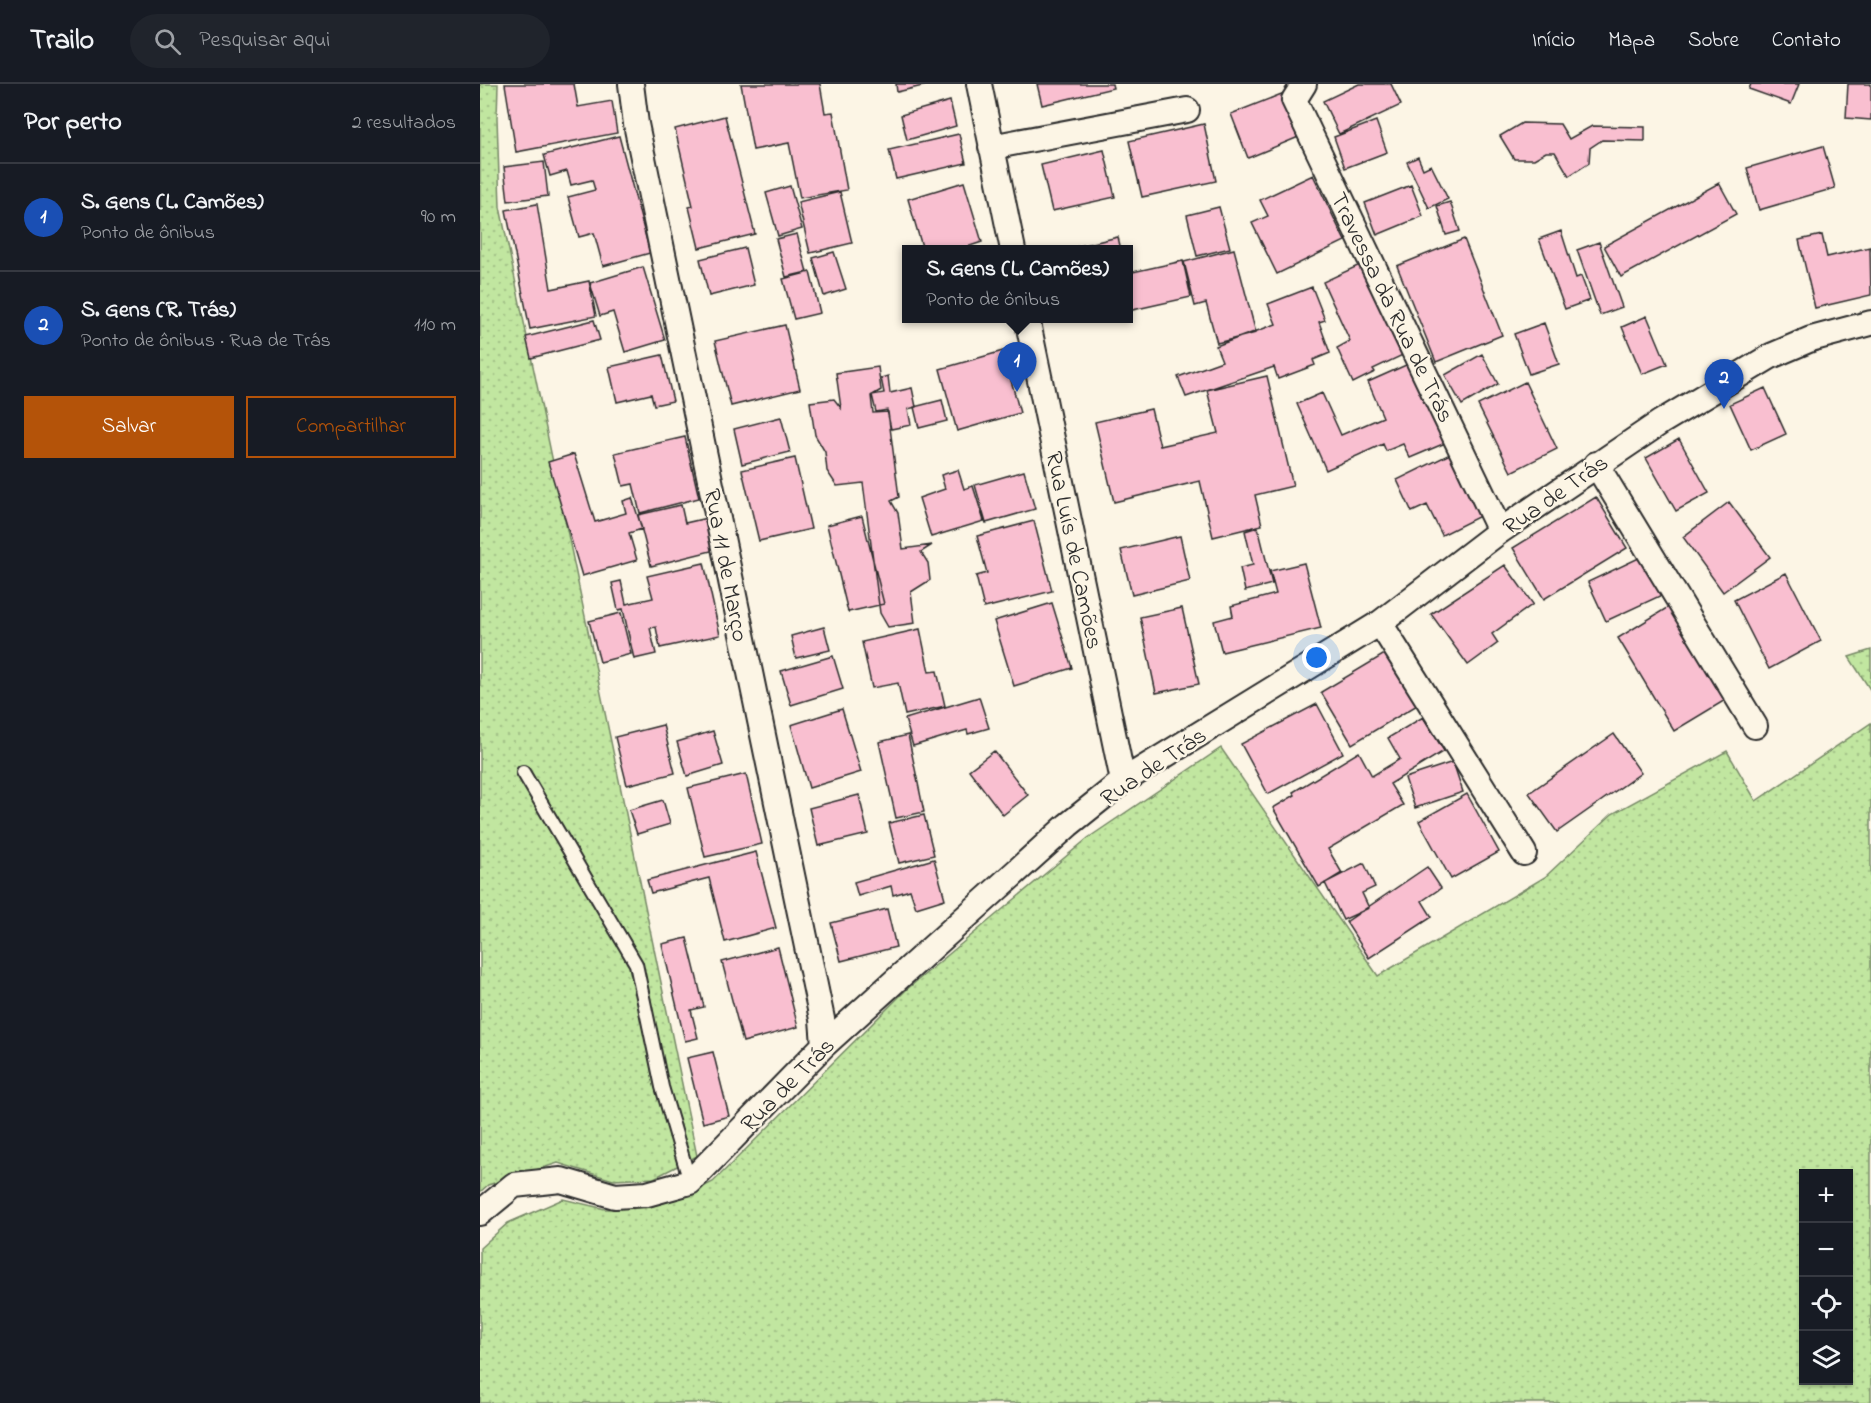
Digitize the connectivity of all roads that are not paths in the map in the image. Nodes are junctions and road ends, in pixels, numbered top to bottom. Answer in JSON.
{"nodes":[{"id":1,"x":631,"y":84,"type":"edge"},
{"id":2,"x":979,"y":84,"type":"edge"},
{"id":3,"x":1304,"y":84,"type":"edge"},
{"id":4,"x":1186,"y":110,"type":"dead end"},
{"id":5,"x":991,"y":147,"type":"junction"},
{"id":6,"x":1012,"y":245,"type":"edge"},
{"id":7,"x":1028,"y":323,"type":"edge"},
{"id":8,"x":1871,"y":323,"type":"edge"},
{"id":9,"x":1596,"y":464,"type":"junction"},
{"id":10,"x":1500,"y":531,"type":"junction"},
{"id":11,"x":1380,"y":623,"type":"junction"},
{"id":12,"x":1755,"y":726,"type":"dead end"},
{"id":13,"x":523,"y":772,"type":"dead end"},
{"id":14,"x":1123,"y":781,"type":"junction"},
{"id":15,"x":1524,"y":853,"type":"dead end"},
{"id":16,"x":824,"y":1046,"type":"junction"},
{"id":17,"x":690,"y":1182,"type":"junction"},
{"id":18,"x":480,"y":1213,"type":"edge"}],
"edges":[{"from":1,"to":16,"type":"street","name":"Rua 11 de Março"},
{"from":2,"to":5,"type":"street"},
{"from":3,"to":10,"type":"street","name":"Travessa da Rua de Trás"},
{"from":4,"to":5,"type":"street"},
{"from":5,"to":6,"type":"street"},
{"from":7,"to":14,"type":"street","name":"Rua Luís de Camões"},
{"from":8,"to":9,"type":"street","name":"Rua de Trás"},
{"from":9,"to":10,"type":"street","name":"Rua de Trás"},
{"from":9,"to":12,"type":"street"},
{"from":10,"to":11,"type":"street","name":"Rua de Trás"},
{"from":11,"to":14,"type":"street","name":"Rua de Trás"},
{"from":11,"to":15,"type":"street"},
{"from":13,"to":17,"type":"lane"},
{"from":14,"to":16,"type":"street","name":"Rua de Trás"},
{"from":16,"to":17,"type":"street","name":"Rua de Trás"},
{"from":17,"to":18,"type":"street","name":"Rua de Trás"}]}
